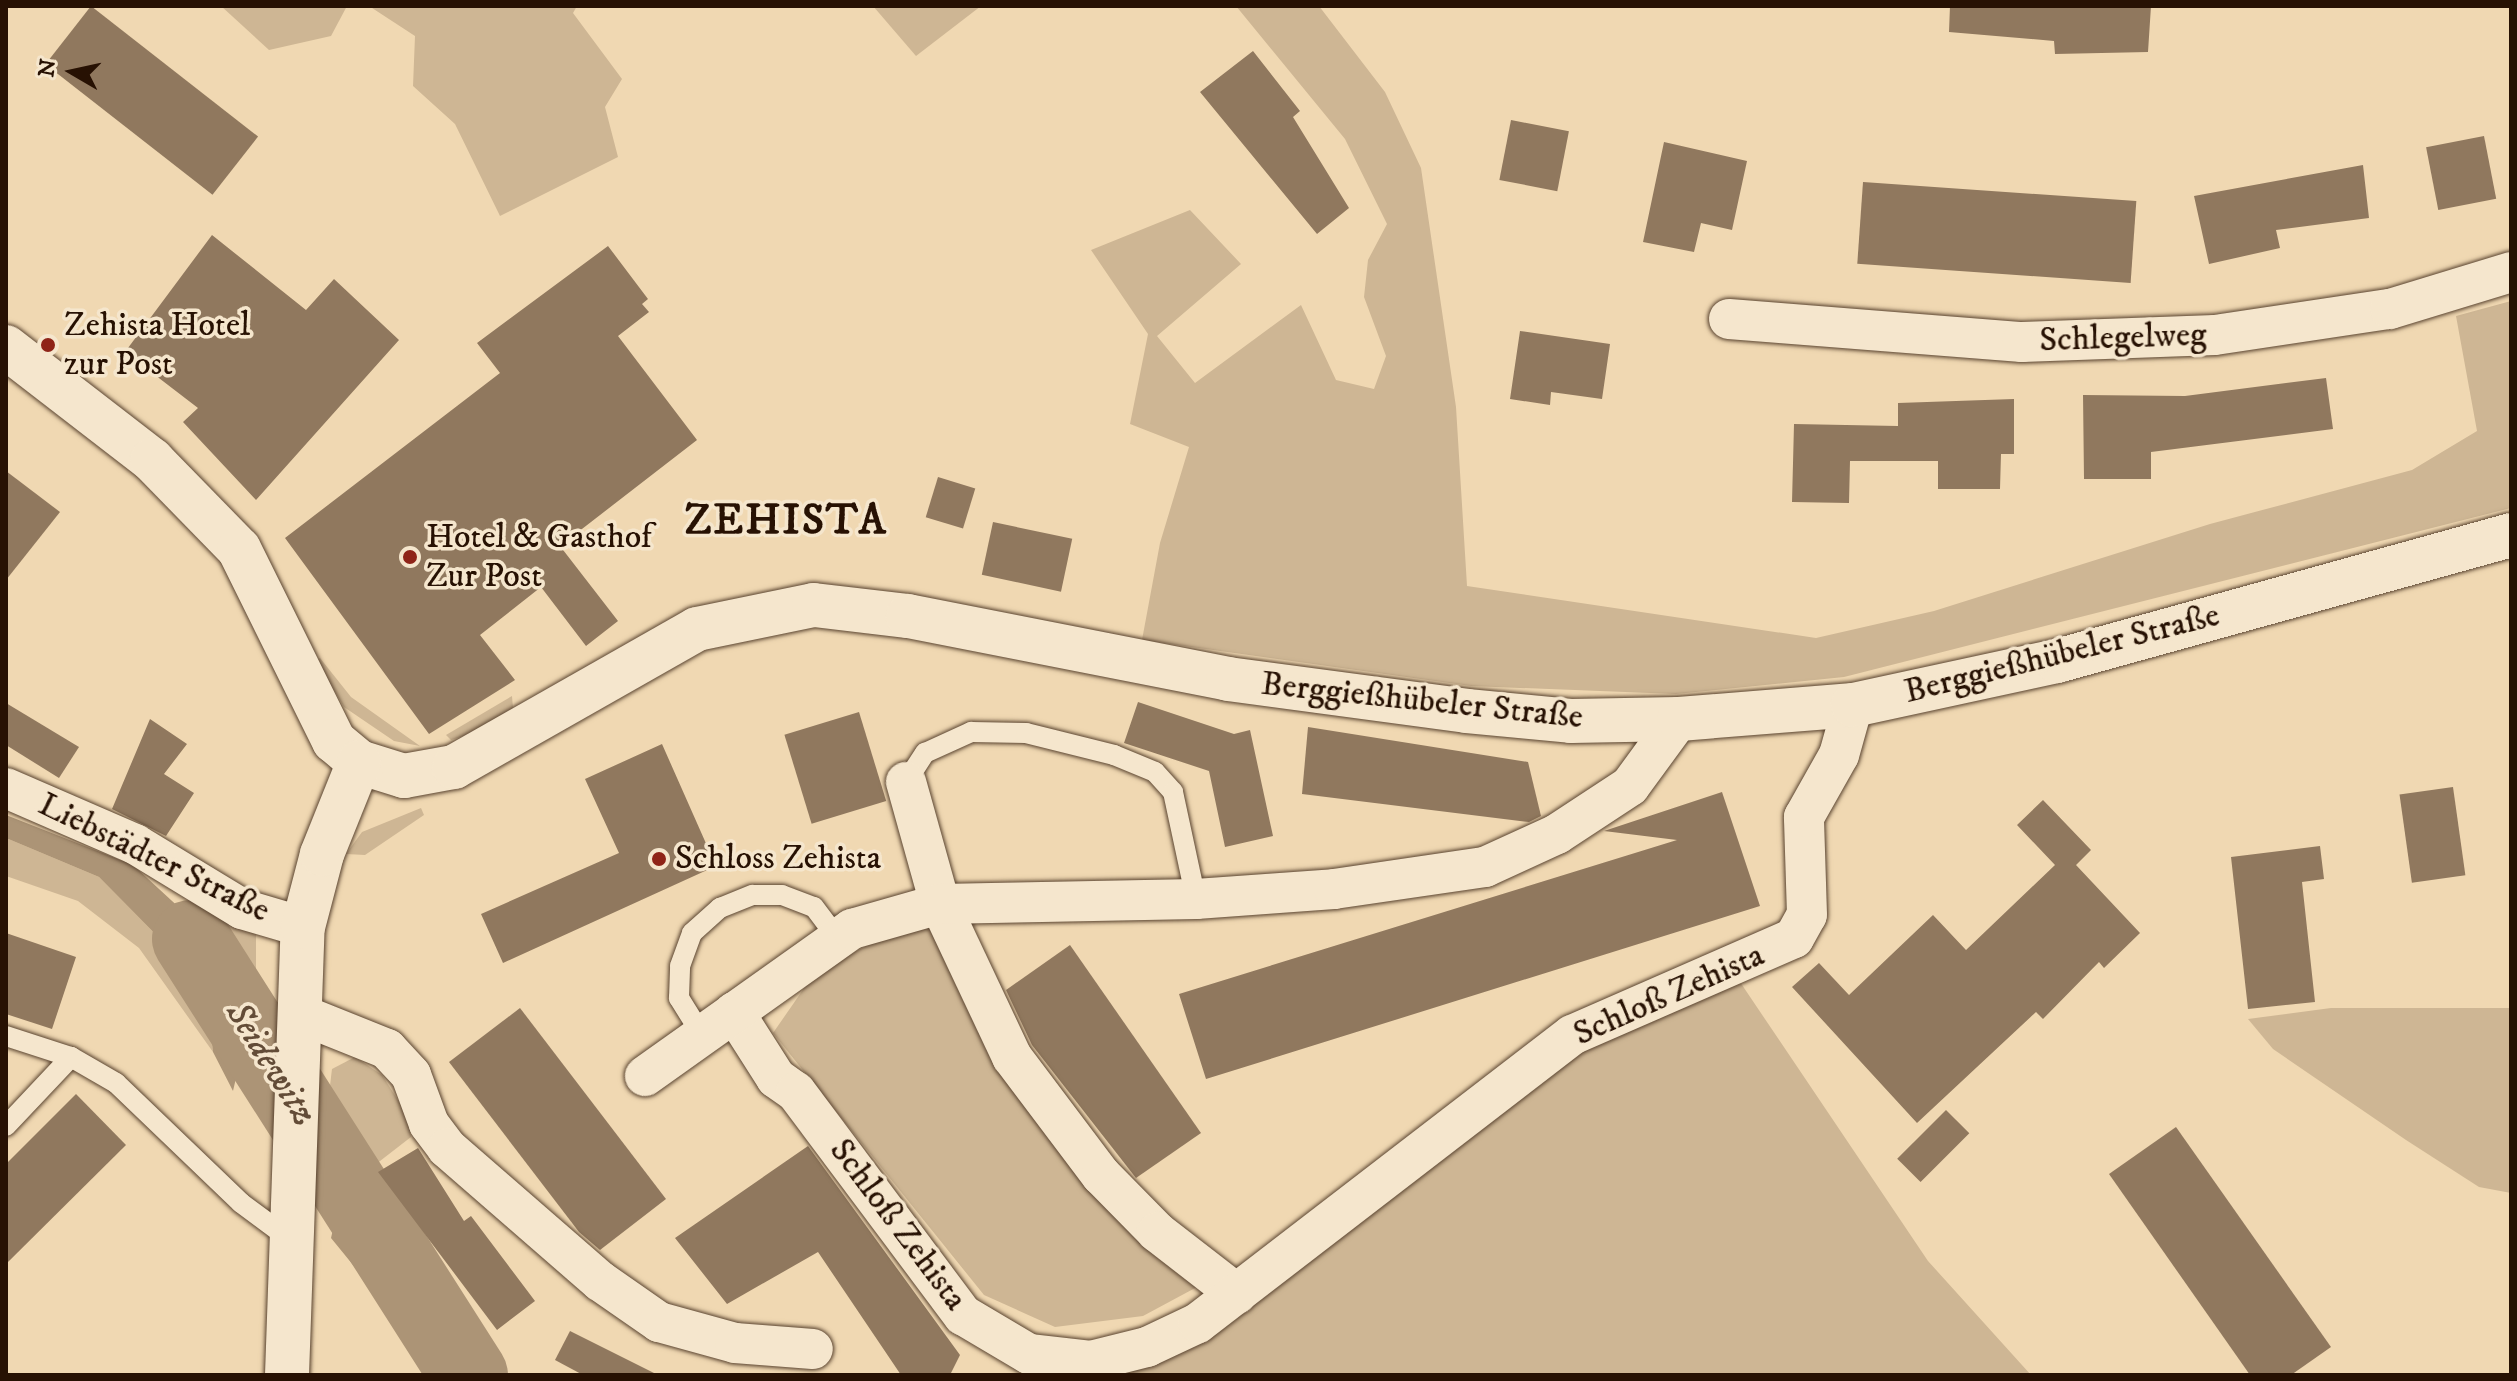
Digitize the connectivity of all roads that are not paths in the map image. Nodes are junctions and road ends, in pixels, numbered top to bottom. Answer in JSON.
{"nodes":[{"id":1,"x":2511,"y":272,"type":"edge"},
{"id":2,"x":1729,"y":319,"type":"dead end"},
{"id":3,"x":6,"y":347,"type":"edge"},
{"id":4,"x":2511,"y":535,"type":"edge"},
{"id":5,"x":1853,"y":705,"type":"junction"},
{"id":6,"x":1679,"y":719,"type":"junction"},
{"id":7,"x":359,"y":762,"type":"junction"},
{"id":8,"x":906,"y":782,"type":"joint"},
{"id":9,"x":6,"y":788,"type":"edge"},
{"id":10,"x":1196,"y":899,"type":"junction"},
{"id":11,"x":940,"y":904,"type":"junction"},
{"id":12,"x":303,"y":927,"type":"junction"},
{"id":13,"x":838,"y":939,"type":"junction"},
{"id":14,"x":718,"y":1024,"type":"junction"},
{"id":15,"x":299,"y":1035,"type":"junction"},
{"id":16,"x":6,"y":1036,"type":"edge"},
{"id":17,"x":71,"y":1057,"type":"junction"},
{"id":18,"x":645,"y":1076,"type":"dead end"},
{"id":19,"x":6,"y":1126,"type":"edge"},
{"id":20,"x":292,"y":1221,"type":"junction"},
{"id":21,"x":1237,"y":1294,"type":"junction"},
{"id":22,"x":813,"y":1349,"type":"dead end"},
{"id":23,"x":287,"y":1375,"type":"edge"}],
"edges":[{"from":1,"to":2,"type":"street","name":"Schlegelweg"},
{"from":3,"to":7,"type":"main road"},
{"from":4,"to":5,"type":"main road","name":"Berggießhübeler Straße"},
{"from":5,"to":6,"type":"main road","name":"Berggießhübeler Straße"},
{"from":5,"to":21,"type":"street","name":"Schloß Zehista"},
{"from":6,"to":7,"type":"main road","name":"Berggießhübeler Straße"},
{"from":6,"to":10,"type":"street"},
{"from":7,"to":12,"type":"main road","name":"Liebstädter Straße"},
{"from":8,"to":10,"type":"lane"},
{"from":8,"to":11,"type":"street"},
{"from":9,"to":12,"type":"street","name":"Liebstädter Straße"},
{"from":10,"to":11,"type":"street"},
{"from":11,"to":13,"type":"street"},
{"from":11,"to":21,"type":"street"},
{"from":12,"to":15,"type":"main road","name":"Liebstädter Straße"},
{"from":13,"to":14,"type":"street"},
{"from":13,"to":14,"type":"lane"},
{"from":14,"to":18,"type":"street"},
{"from":14,"to":21,"type":"street","name":"Schloß Zehista"},
{"from":15,"to":20,"type":"main road","name":"Liebstädter Straße"},
{"from":15,"to":22,"type":"street"},
{"from":16,"to":17,"type":"lane"},
{"from":17,"to":19,"type":"lane"},
{"from":17,"to":20,"type":"lane"},
{"from":20,"to":23,"type":"main road","name":"Liebstädter Straße"}]}
